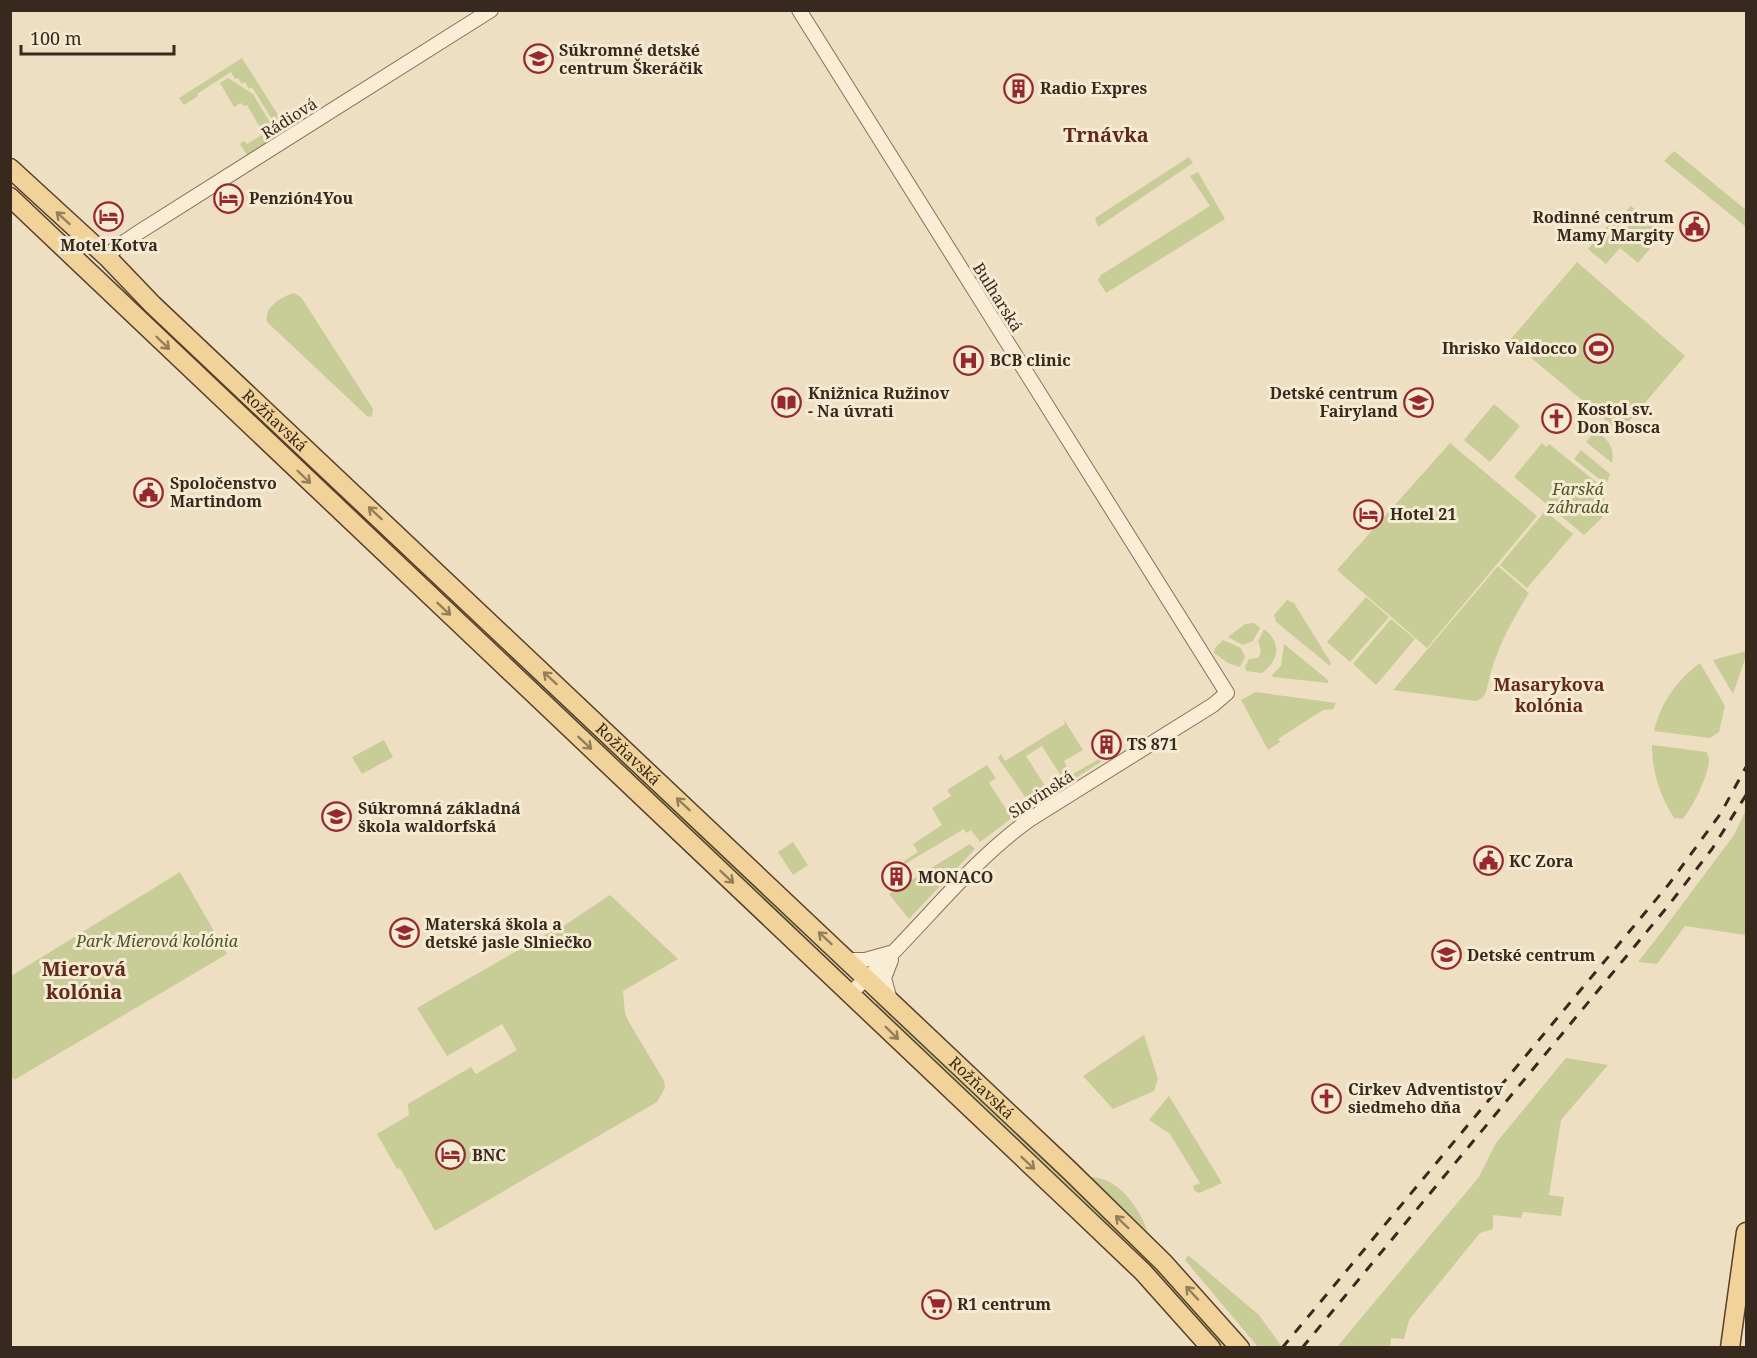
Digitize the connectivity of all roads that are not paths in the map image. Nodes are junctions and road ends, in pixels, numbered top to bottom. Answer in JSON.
{"nodes":[{"id":1,"x":491,"y":10,"type":"edge"},
{"id":2,"x":799,"y":10,"type":"edge"},
{"id":3,"x":10,"y":168,"type":"edge"},
{"id":4,"x":10,"y":197,"type":"edge"},
{"id":5,"x":53,"y":237,"type":"junction"},
{"id":6,"x":107,"y":257,"type":"junction"},
{"id":7,"x":120,"y":303,"type":"junction"},
{"id":8,"x":153,"y":305,"type":"junction"},
{"id":9,"x":418,"y":553,"type":"junction"},
{"id":10,"x":401,"y":569,"type":"junction"},
{"id":11,"x":1227,"y":693,"type":"joint"},
{"id":12,"x":895,"y":951,"type":"junction"},
{"id":13,"x":848,"y":960,"type":"junction"},
{"id":14,"x":867,"y":978,"type":"junction"},
{"id":15,"x":850,"y":993,"type":"junction"},
{"id":16,"x":890,"y":1000,"type":"junction"},
{"id":17,"x":1746,"y":1232,"type":"edge"},
{"id":18,"x":1211,"y":1347,"type":"edge"},
{"id":19,"x":1240,"y":1347,"type":"edge"},
{"id":20,"x":1730,"y":1347,"type":"edge"}],
"edges":[{"from":1,"to":6,"type":"street","name":"Rádiová"},
{"from":2,"to":11,"type":"street","name":"Bulharská"},
{"from":6,"to":3,"type":"main road","name":"Rožňavská","one_way":true},
{"from":4,"to":5,"type":"main road","name":"Rožňavská"},
{"from":5,"to":6,"type":"main road"},
{"from":5,"to":7,"type":"main road","name":"Rožňavská"},
{"from":6,"to":7,"type":"main road"},
{"from":6,"to":8,"type":"main road","name":"Rožňavská"},
{"from":7,"to":8,"type":"main road"},
{"from":7,"to":10,"type":"main road","name":"Rožňavská","one_way":true},
{"from":9,"to":8,"type":"main road","name":"Rožňavská","one_way":true},
{"from":9,"to":10,"type":"main road"},
{"from":13,"to":9,"type":"main road","name":"Rožňavská","one_way":true},
{"from":10,"to":15,"type":"main road","name":"Rožňavská","one_way":true},
{"from":11,"to":12,"type":"street","name":"Slovinská"},
{"from":12,"to":13,"type":"street"},
{"from":12,"to":14,"type":"street","name":"Slovinská"},
{"from":12,"to":16,"type":"street","name":"Slovinská"},
{"from":13,"to":14,"type":"main road","name":"Rožňavská"},
{"from":14,"to":15,"type":"street","name":"Slovinská"},
{"from":14,"to":16,"type":"main road","name":"Rožňavská"},
{"from":15,"to":18,"type":"main road","name":"Rožňavská","one_way":true},
{"from":19,"to":16,"type":"main road","name":"Rožňavská","one_way":true},
{"from":17,"to":20,"type":"main road"}]}
